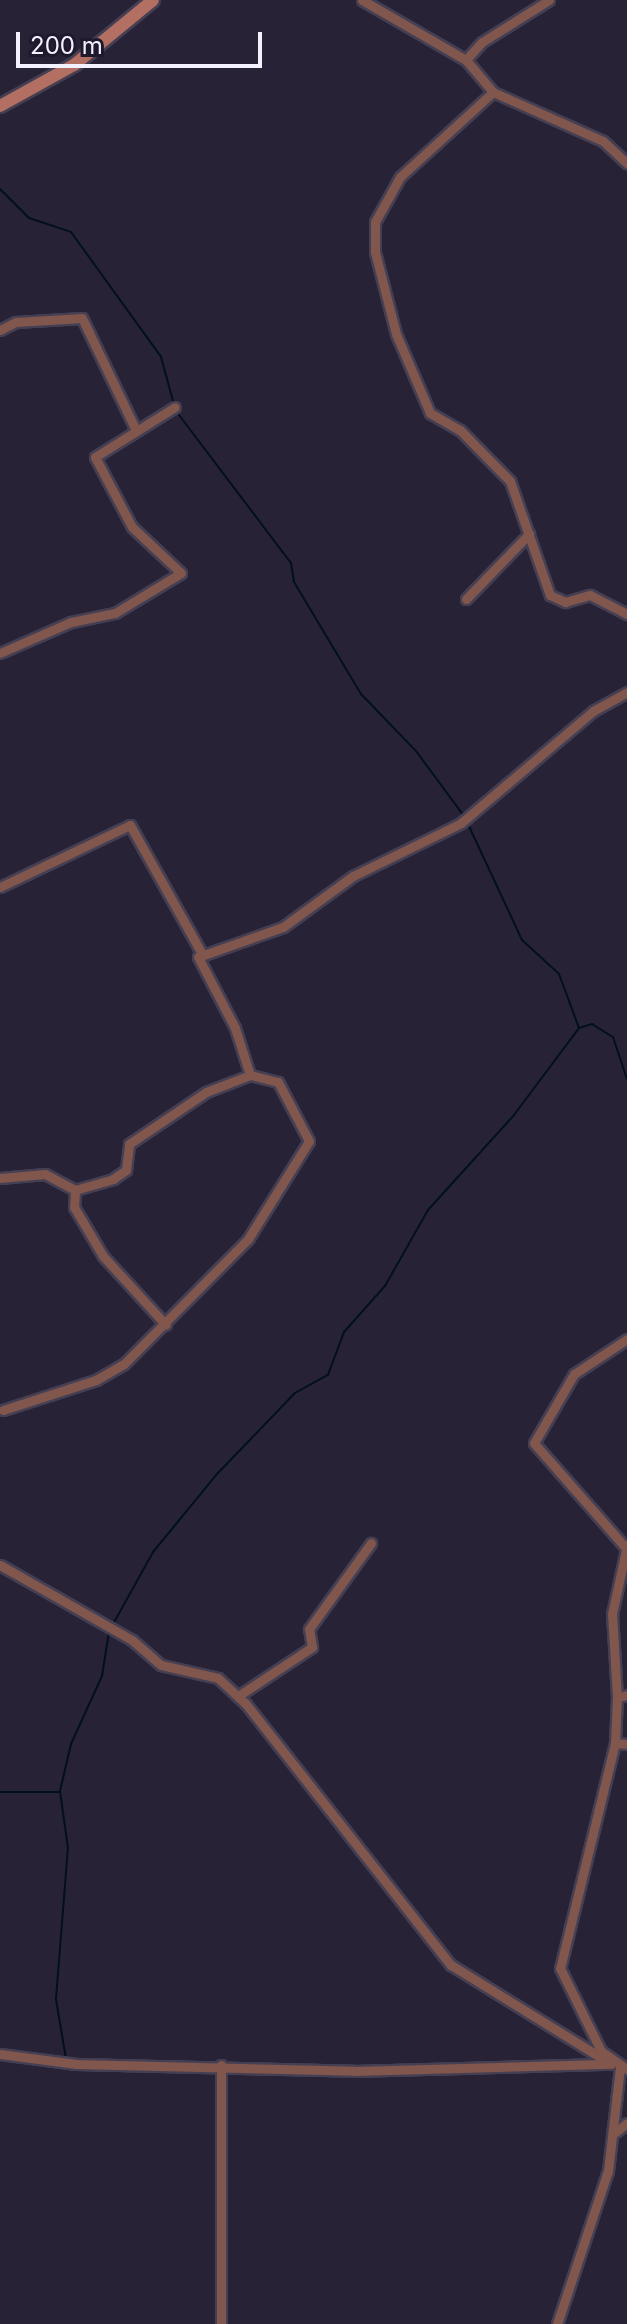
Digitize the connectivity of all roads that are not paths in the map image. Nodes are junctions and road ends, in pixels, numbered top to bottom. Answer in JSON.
{"nodes":[{"id":1,"x":153,"y":0,"type":"edge"},
{"id":2,"x":362,"y":0,"type":"edge"},
{"id":3,"x":549,"y":0,"type":"edge"},
{"id":4,"x":466,"y":60,"type":"junction"},
{"id":5,"x":493,"y":92,"type":"junction"},
{"id":6,"x":0,"y":106,"type":"edge"},
{"id":7,"x":627,"y":163,"type":"edge"},
{"id":8,"x":0,"y":330,"type":"edge"},
{"id":9,"x":175,"y":407,"type":"dead end"},
{"id":10,"x":135,"y":428,"type":"junction"},
{"id":11,"x":529,"y":534,"type":"junction"},
{"id":12,"x":466,"y":599,"type":"dead end"},
{"id":13,"x":627,"y":614,"type":"edge"},
{"id":14,"x":0,"y":653,"type":"edge"},
{"id":15,"x":627,"y":692,"type":"edge"},
{"id":16,"x":0,"y":887,"type":"edge"},
{"id":17,"x":202,"y":954,"type":"junction"},
{"id":18,"x":250,"y":1075,"type":"junction"},
{"id":19,"x":0,"y":1178,"type":"edge"},
{"id":20,"x":75,"y":1190,"type":"junction"},
{"id":21,"x":166,"y":1325,"type":"junction"},
{"id":22,"x":627,"y":1339,"type":"edge"},
{"id":23,"x":3,"y":1410,"type":"dead end"},
{"id":24,"x":371,"y":1543,"type":"dead end"},
{"id":25,"x":626,"y":1546,"type":"edge"},
{"id":26,"x":0,"y":1565,"type":"edge"},
{"id":27,"x":238,"y":1696,"type":"junction"},
{"id":28,"x":622,"y":1696,"type":"edge"},
{"id":29,"x":615,"y":1743,"type":"junction"},
{"id":30,"x":627,"y":1744,"type":"edge"},
{"id":31,"x":0,"y":2054,"type":"edge"},
{"id":32,"x":221,"y":2065,"type":"junction"},
{"id":33,"x":620,"y":2067,"type":"edge"},
{"id":34,"x":627,"y":2123,"type":"edge"},
{"id":35,"x":613,"y":2134,"type":"junction"},
{"id":36,"x":221,"y":2324,"type":"edge"},
{"id":37,"x":557,"y":2324,"type":"edge"}],
"edges":[{"from":1,"to":6,"type":"main road"},
{"from":2,"to":4,"type":"street"},
{"from":3,"to":4,"type":"street"},
{"from":4,"to":5,"type":"street"},
{"from":5,"to":7,"type":"street"},
{"from":5,"to":11,"type":"street"},
{"from":8,"to":10,"type":"street"},
{"from":9,"to":10,"type":"street"},
{"from":10,"to":14,"type":"street"},
{"from":11,"to":12,"type":"street"},
{"from":11,"to":13,"type":"street"},
{"from":15,"to":17,"type":"street"},
{"from":16,"to":17,"type":"street"},
{"from":17,"to":18,"type":"street"},
{"from":18,"to":20,"type":"street"},
{"from":18,"to":21,"type":"street"},
{"from":19,"to":20,"type":"street"},
{"from":20,"to":21,"type":"street"},
{"from":21,"to":23,"type":"street"},
{"from":22,"to":25,"type":"street"},
{"from":24,"to":27,"type":"street"},
{"from":25,"to":28,"type":"street"},
{"from":26,"to":27,"type":"street"},
{"from":27,"to":33,"type":"street"},
{"from":28,"to":29,"type":"street"},
{"from":29,"to":30,"type":"street"},
{"from":29,"to":33,"type":"street"},
{"from":31,"to":32,"type":"street"},
{"from":32,"to":33,"type":"street"},
{"from":32,"to":36,"type":"street"},
{"from":33,"to":35,"type":"street"},
{"from":34,"to":35,"type":"street"},
{"from":35,"to":37,"type":"street"}]}
